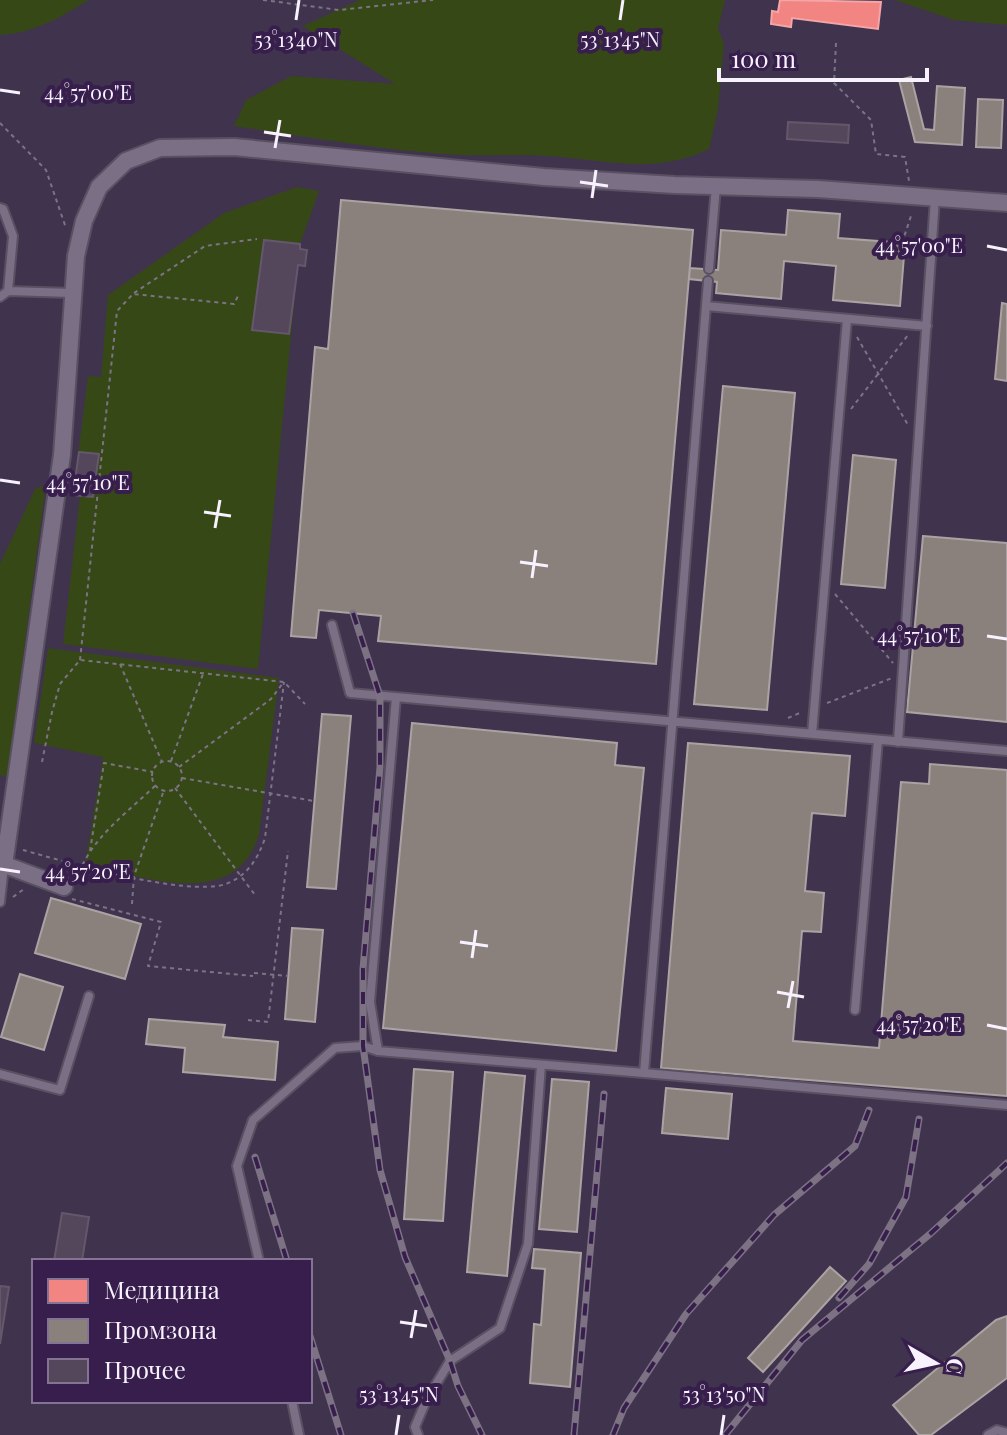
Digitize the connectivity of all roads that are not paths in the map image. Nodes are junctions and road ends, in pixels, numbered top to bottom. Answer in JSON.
{"nodes":[{"id":1,"x":716,"y":186,"type":"junction"},
{"id":2,"x":935,"y":198,"type":"junction"},
{"id":3,"x":1007,"y":203,"type":"edge"},
{"id":4,"x":0,"y":208,"type":"edge"},
{"id":5,"x":709,"y":269,"type":"dead end"},
{"id":6,"x":708,"y":281,"type":"dead end"},
{"id":7,"x":72,"y":293,"type":"junction"},
{"id":8,"x":4,"y":294,"type":"edge"},
{"id":9,"x":706,"y":306,"type":"junction"},
{"id":10,"x":847,"y":319,"type":"junction"},
{"id":11,"x":927,"y":326,"type":"junction"},
{"id":12,"x":332,"y":625,"type":"dead end"},
{"id":13,"x":396,"y":697,"type":"junction"},
{"id":14,"x":672,"y":722,"type":"junction"},
{"id":15,"x":812,"y":734,"type":"junction"},
{"id":16,"x":878,"y":740,"type":"junction"},
{"id":17,"x":898,"y":742,"type":"junction"},
{"id":18,"x":1007,"y":751,"type":"edge"},
{"id":19,"x":2,"y":864,"type":"edge"},
{"id":20,"x":70,"y":891,"type":"road end"},
{"id":21,"x":1,"y":898,"type":"edge"},
{"id":22,"x":89,"y":996,"type":"dead end"},
{"id":23,"x":855,"y":1010,"type":"dead end"},
{"id":24,"x":378,"y":1051,"type":"junction"},
{"id":25,"x":541,"y":1065,"type":"junction"},
{"id":26,"x":644,"y":1073,"type":"junction"},
{"id":27,"x":0,"y":1074,"type":"edge"},
{"id":28,"x":1007,"y":1105,"type":"edge"},
{"id":29,"x":259,"y":1259,"type":"edge"},
{"id":30,"x":292,"y":1403,"type":"edge"},
{"id":31,"x":1007,"y":1433,"type":"edge"},
{"id":32,"x":299,"y":1435,"type":"edge"},
{"id":33,"x":418,"y":1435,"type":"edge"},
{"id":34,"x":988,"y":1435,"type":"edge"}],
"edges":[{"from":1,"to":2,"type":"street"},
{"from":1,"to":5,"type":"lane"},
{"from":1,"to":7,"type":"street"},
{"from":2,"to":3,"type":"street"},
{"from":2,"to":11,"type":"lane"},
{"from":4,"to":8,"type":"lane"},
{"from":6,"to":9,"type":"lane"},
{"from":7,"to":8,"type":"lane"},
{"from":7,"to":19,"type":"street"},
{"from":9,"to":10,"type":"lane"},
{"from":9,"to":14,"type":"lane"},
{"from":10,"to":11,"type":"lane"},
{"from":10,"to":15,"type":"lane"},
{"from":11,"to":17,"type":"lane"},
{"from":12,"to":13,"type":"lane"},
{"from":13,"to":14,"type":"lane"},
{"from":13,"to":24,"type":"lane"},
{"from":14,"to":15,"type":"lane"},
{"from":14,"to":26,"type":"lane"},
{"from":15,"to":16,"type":"lane"},
{"from":16,"to":17,"type":"lane"},
{"from":16,"to":23,"type":"lane"},
{"from":17,"to":18,"type":"lane"},
{"from":19,"to":20,"type":"street"},
{"from":19,"to":21,"type":"lane"},
{"from":22,"to":27,"type":"lane"},
{"from":24,"to":25,"type":"lane"},
{"from":24,"to":29,"type":"lane"},
{"from":25,"to":26,"type":"lane"},
{"from":25,"to":33,"type":"lane"},
{"from":26,"to":28,"type":"lane"},
{"from":30,"to":32,"type":"lane"},
{"from":31,"to":34,"type":"lane"}]}
